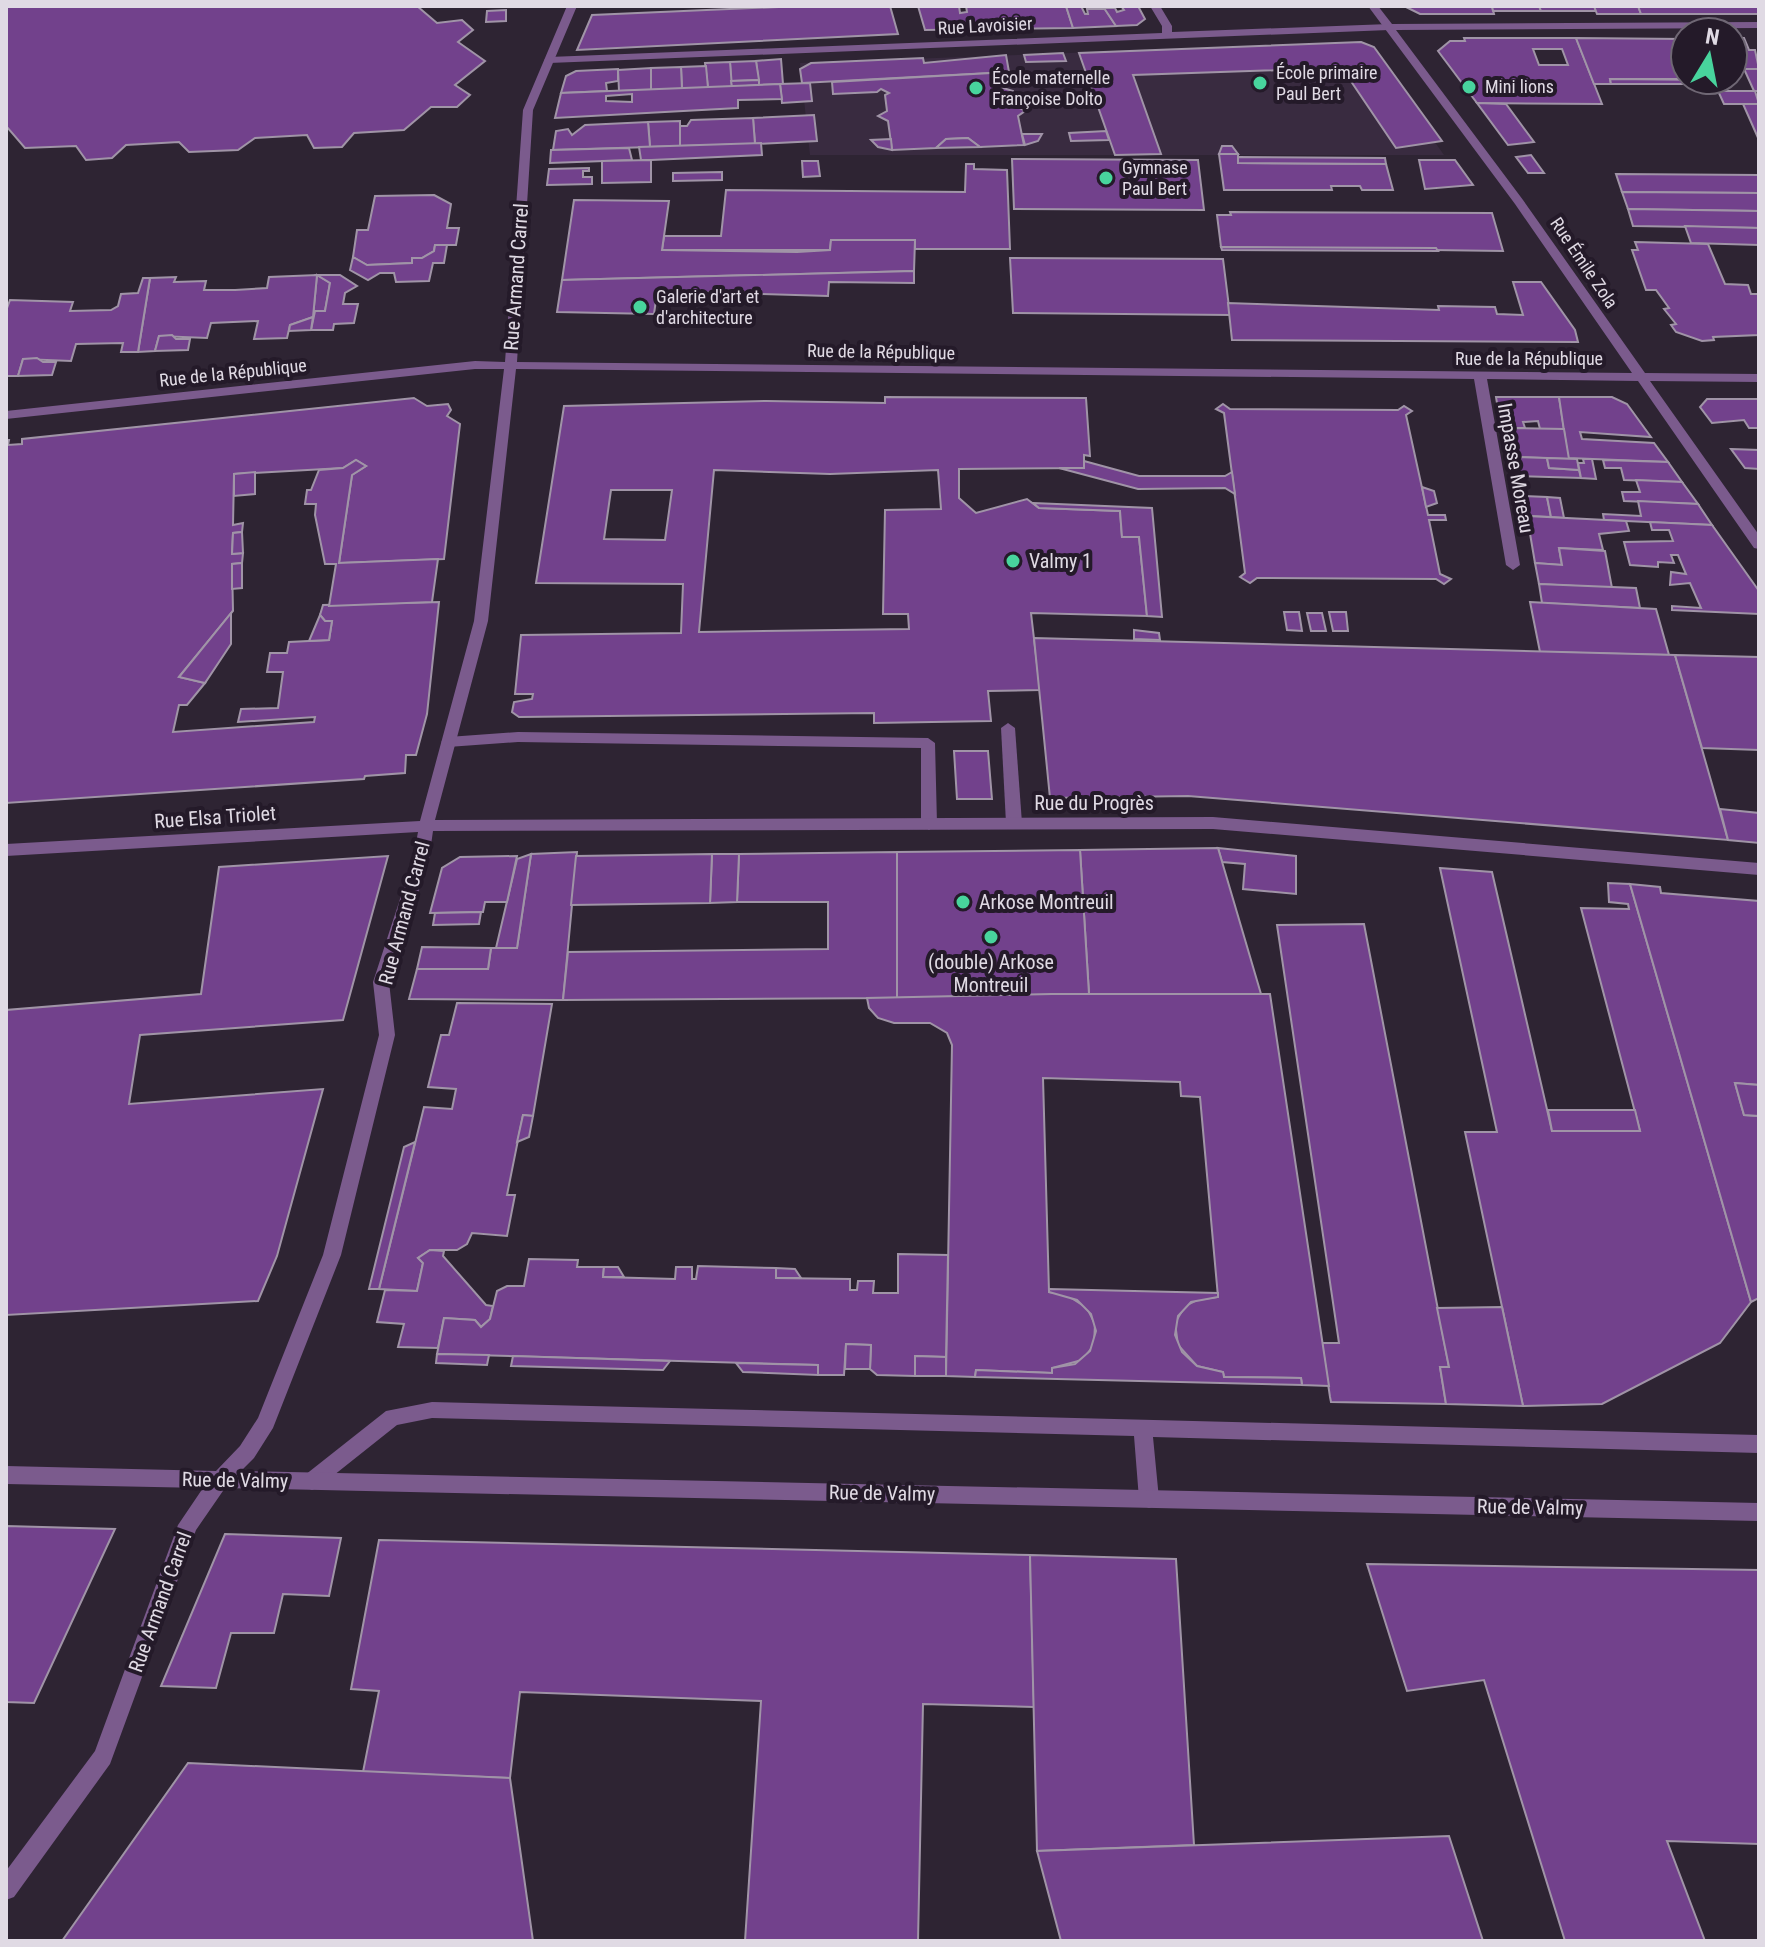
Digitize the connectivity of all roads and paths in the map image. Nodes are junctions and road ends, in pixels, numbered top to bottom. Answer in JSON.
{"nodes":[{"id":1,"x":572,"y":6,"type":"edge"},
{"id":2,"x":1155,"y":6,"type":"edge"},
{"id":3,"x":1373,"y":6,"type":"edge"},
{"id":4,"x":1759,"y":25,"type":"edge"},
{"id":5,"x":1389,"y":27,"type":"junction"},
{"id":6,"x":1167,"y":35,"type":"junction"},
{"id":7,"x":549,"y":60,"type":"junction"},
{"id":8,"x":509,"y":367,"type":"junction"},
{"id":9,"x":1480,"y":377,"type":"junction"},
{"id":10,"x":1640,"y":377,"type":"junction"},
{"id":11,"x":1759,"y":378,"type":"edge"},
{"id":12,"x":6,"y":415,"type":"edge"},
{"id":13,"x":1759,"y":545,"type":"edge"},
{"id":14,"x":1513,"y":565,"type":"dead end"},
{"id":15,"x":1008,"y":728,"type":"dead end"},
{"id":16,"x":448,"y":742,"type":"junction"},
{"id":17,"x":1014,"y":823,"type":"junction"},
{"id":18,"x":929,"y":824,"type":"junction"},
{"id":19,"x":427,"y":827,"type":"junction"},
{"id":20,"x":6,"y":850,"type":"edge"},
{"id":21,"x":1759,"y":869,"type":"edge"},
{"id":22,"x":1143,"y":1428,"type":"junction"},
{"id":23,"x":1759,"y":1444,"type":"edge"},
{"id":24,"x":6,"y":1475,"type":"edge"},
{"id":25,"x":220,"y":1480,"type":"junction"},
{"id":26,"x":312,"y":1481,"type":"junction"},
{"id":27,"x":1149,"y":1499,"type":"junction"},
{"id":28,"x":1759,"y":1512,"type":"edge"},
{"id":29,"x":6,"y":1889,"type":"edge"}],
"edges":[{"from":1,"to":7,"type":"street","name":"Rue Armand Carrel"},
{"from":2,"to":6,"type":"street"},
{"from":3,"to":5,"type":"street","name":"Rue Émile Zola"},
{"from":4,"to":5,"type":"street","name":"Rue Lavoisier"},
{"from":5,"to":6,"type":"street","name":"Rue Lavoisier"},
{"from":5,"to":10,"type":"street","name":"Rue Émile Zola"},
{"from":6,"to":7,"type":"street","name":"Rue Lavoisier"},
{"from":7,"to":8,"type":"street","name":"Rue Armand Carrel"},
{"from":8,"to":9,"type":"street","name":"Rue de la République"},
{"from":8,"to":12,"type":"street","name":"Rue de la République"},
{"from":8,"to":16,"type":"street","name":"Rue Armand Carrel"},
{"from":9,"to":10,"type":"street","name":"Rue de la République"},
{"from":9,"to":14,"type":"street","name":"Impasse Moreau"},
{"from":10,"to":11,"type":"street","name":"Rue de la République"},
{"from":10,"to":13,"type":"street","name":"Rue Émile Zola"},
{"from":15,"to":17,"type":"street"},
{"from":16,"to":18,"type":"street"},
{"from":16,"to":19,"type":"street","name":"Rue Armand Carrel"},
{"from":17,"to":18,"type":"street","name":"Rue du Progrès"},
{"from":17,"to":21,"type":"street","name":"Rue du Progrès"},
{"from":18,"to":19,"type":"street","name":"Rue du Progrès"},
{"from":19,"to":20,"type":"street","name":"Rue Elsa Triolet"},
{"from":19,"to":25,"type":"street","name":"Rue Armand Carrel"},
{"from":22,"to":23,"type":"street"},
{"from":22,"to":26,"type":"street"},
{"from":22,"to":27,"type":"street"},
{"from":24,"to":25,"type":"street","name":"Rue de Valmy"},
{"from":25,"to":26,"type":"street","name":"Rue de Valmy"},
{"from":25,"to":29,"type":"street","name":"Rue Armand Carrel"},
{"from":26,"to":27,"type":"street","name":"Rue de Valmy"},
{"from":27,"to":28,"type":"street","name":"Rue de Valmy"}]}
